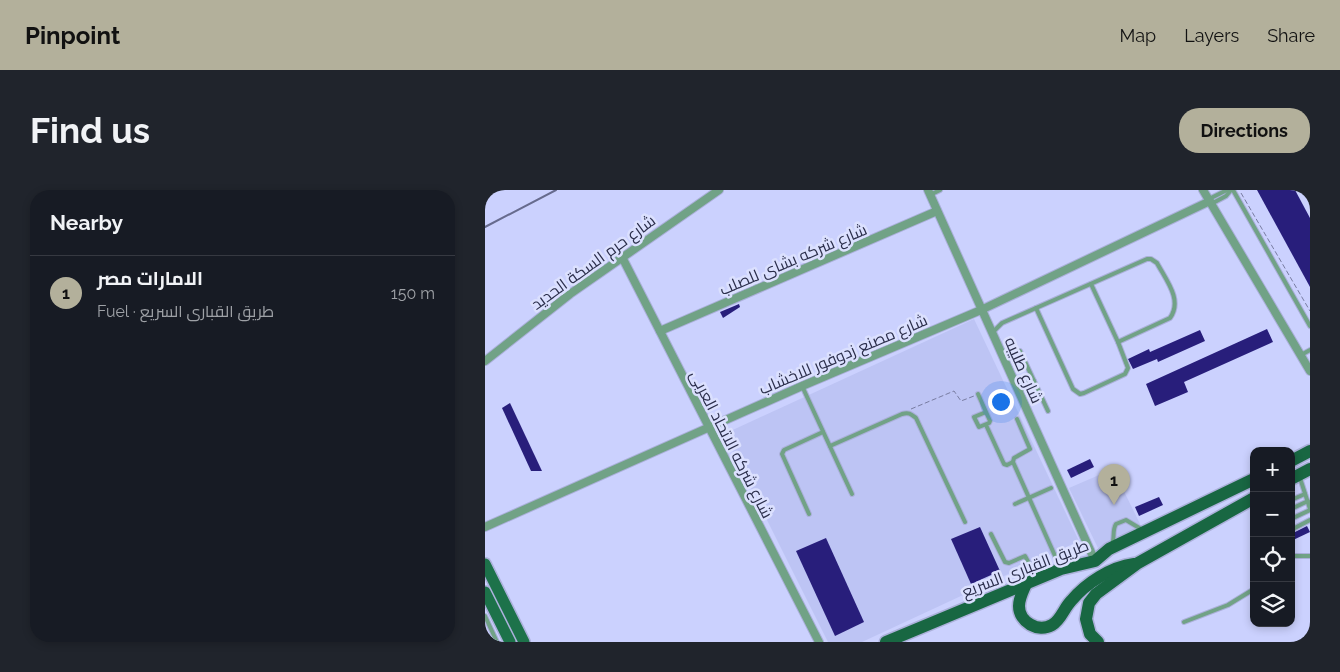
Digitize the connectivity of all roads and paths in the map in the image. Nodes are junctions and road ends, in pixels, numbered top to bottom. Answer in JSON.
{"nodes":[{"id":1,"x":719,"y":190,"type":"edge"},
{"id":2,"x":940,"y":190,"type":"edge"},
{"id":3,"x":1203,"y":190,"type":"edge"},
{"id":4,"x":1227,"y":190,"type":"edge"},
{"id":5,"x":1232,"y":190,"type":"edge"},
{"id":6,"x":1240,"y":190,"type":"edge"},
{"id":7,"x":929,"y":192,"type":"edge"},
{"id":8,"x":1210,"y":202,"type":"junction"},
{"id":9,"x":937,"y":211,"type":"junction"},
{"id":10,"x":622,"y":257,"type":"junction"},
{"id":11,"x":1091,"y":284,"type":"junction"},
{"id":12,"x":1036,"y":308,"type":"junction"},
{"id":13,"x":981,"y":310,"type":"junction"},
{"id":14,"x":1310,"y":311,"type":"edge"},
{"id":15,"x":1310,"y":326,"type":"edge"},
{"id":16,"x":660,"y":331,"type":"junction"},
{"id":17,"x":992,"y":333,"type":"junction"},
{"id":18,"x":1118,"y":342,"type":"junction"},
{"id":19,"x":1310,"y":350,"type":"edge"},
{"id":20,"x":1020,"y":351,"type":"dead end"},
{"id":21,"x":1301,"y":355,"type":"junction"},
{"id":22,"x":485,"y":361,"type":"edge"},
{"id":23,"x":1310,"y":371,"type":"edge"},
{"id":24,"x":1034,"y":381,"type":"junction"},
{"id":25,"x":802,"y":386,"type":"junction"},
{"id":26,"x":1019,"y":393,"type":"junction"},
{"id":27,"x":978,"y":394,"type":"joint"},
{"id":28,"x":1048,"y":411,"type":"dead end"},
{"id":29,"x":986,"y":412,"type":"junction"},
{"id":30,"x":907,"y":413,"type":"junction"},
{"id":31,"x":1017,"y":419,"type":"dead end"},
{"id":32,"x":986,"y":425,"type":"junction"},
{"id":33,"x":709,"y":429,"type":"junction"},
{"id":34,"x":823,"y":432,"type":"junction"},
{"id":35,"x":830,"y":446,"type":"junction"},
{"id":36,"x":1310,"y":452,"type":"edge"},
{"id":37,"x":1295,"y":459,"type":"edge"},
{"id":38,"x":1013,"y":462,"type":"junction"},
{"id":39,"x":1300,"y":474,"type":"edge"},
{"id":40,"x":1250,"y":481,"type":"edge"},
{"id":41,"x":1051,"y":488,"type":"dead end"},
{"id":42,"x":852,"y":494,"type":"dead end"},
{"id":43,"x":1305,"y":494,"type":"junction"},
{"id":44,"x":1029,"y":498,"type":"junction"},
{"id":45,"x":1295,"y":498,"type":"edge"},
{"id":46,"x":1307,"y":501,"type":"junction"},
{"id":47,"x":1250,"y":502,"type":"edge"},
{"id":48,"x":1015,"y":504,"type":"dead end"},
{"id":49,"x":1295,"y":507,"type":"edge"},
{"id":50,"x":1310,"y":510,"type":"edge"},
{"id":51,"x":809,"y":514,"type":"dead end"},
{"id":52,"x":1295,"y":517,"type":"edge"},
{"id":53,"x":1310,"y":520,"type":"edge"},
{"id":54,"x":965,"y":522,"type":"dead end"},
{"id":55,"x":485,"y":527,"type":"edge"},
{"id":56,"x":1295,"y":528,"type":"edge"},
{"id":57,"x":1148,"y":530,"type":"junction"},
{"id":58,"x":991,"y":534,"type":"dead end"},
{"id":59,"x":1109,"y":549,"type":"junction"},
{"id":60,"x":1295,"y":556,"type":"edge"},
{"id":61,"x":1310,"y":556,"type":"edge"},
{"id":62,"x":1095,"y":561,"type":"junction"},
{"id":63,"x":1138,"y":563,"type":"junction"},
{"id":64,"x":485,"y":564,"type":"edge"},
{"id":65,"x":1061,"y":569,"type":"junction"},
{"id":66,"x":1032,"y":581,"type":"junction"},
{"id":67,"x":1250,"y":591,"type":"edge"},
{"id":68,"x":485,"y":592,"type":"edge"},
{"id":69,"x":485,"y":616,"type":"edge"},
{"id":70,"x":1184,"y":622,"type":"dead end"},
{"id":71,"x":497,"y":642,"type":"edge"},
{"id":72,"x":510,"y":642,"type":"edge"},
{"id":73,"x":524,"y":642,"type":"edge"},
{"id":74,"x":819,"y":642,"type":"edge"},
{"id":75,"x":886,"y":642,"type":"edge"},
{"id":76,"x":1098,"y":642,"type":"edge"}],
"edges":[{"from":1,"to":10,"type":"street","name":"شارع حرم السكة الحديد"},
{"from":2,"to":7,"type":"lane"},
{"from":3,"to":8,"type":"street"},
{"from":4,"to":8,"type":"lane"},
{"from":5,"to":8,"type":"lane"},
{"from":5,"to":15,"type":"lane"},
{"from":6,"to":14,"type":"path"},
{"from":7,"to":9,"type":"street","name":"شارع طليبه"},
{"from":8,"to":13,"type":"street","name":"شارع مصنع زدوفور للاخشاب"},
{"from":8,"to":21,"type":"street"},
{"from":9,"to":13,"type":"street","name":"شارع طليبه"},
{"from":9,"to":16,"type":"street","name":"شارع شركه بشاى للصلب"},
{"from":10,"to":16,"type":"street","name":"شارع شركه الاتحاد العربى"},
{"from":10,"to":22,"type":"street","name":"شارع حرم السكة الحديد"},
{"from":11,"to":12,"type":"lane"},
{"from":11,"to":18,"type":"lane"},
{"from":11,"to":18,"type":"lane"},
{"from":12,"to":17,"type":"lane"},
{"from":12,"to":18,"type":"lane"},
{"from":13,"to":17,"type":"street","name":"شارع طليبه"},
{"from":13,"to":25,"type":"street","name":"شارع مصنع زدوفور للاخشاب"},
{"from":16,"to":33,"type":"street","name":"شارع شركه الاتحاد العربى"},
{"from":17,"to":26,"type":"street","name":"شارع طليبه"},
{"from":19,"to":21,"type":"lane"},
{"from":20,"to":24,"type":"lane"},
{"from":21,"to":23,"type":"street"},
{"from":24,"to":26,"type":"lane"},
{"from":24,"to":28,"type":"lane"},
{"from":25,"to":33,"type":"street","name":"شارع مصنع زدوفور للاخشاب"},
{"from":25,"to":34,"type":"lane"},
{"from":26,"to":62,"type":"street","name":"شارع طليبه"},
{"from":27,"to":29,"type":"lane"},
{"from":27,"to":30,"type":"path"},
{"from":29,"to":32,"type":"lane"},
{"from":29,"to":32,"type":"lane"},
{"from":30,"to":35,"type":"lane"},
{"from":30,"to":54,"type":"lane"},
{"from":31,"to":38,"type":"lane"},
{"from":32,"to":38,"type":"lane"},
{"from":33,"to":55,"type":"street","name":"شارع مصنع زدوفور للاخشاب"},
{"from":33,"to":74,"type":"street","name":"شارع شركه الاتحاد العربى"},
{"from":34,"to":35,"type":"lane"},
{"from":34,"to":51,"type":"lane"},
{"from":35,"to":42,"type":"lane"},
{"from":36,"to":37,"type":"highway"},
{"from":38,"to":44,"type":"lane"},
{"from":39,"to":43,"type":"lane"},
{"from":40,"to":57,"type":"highway","name":"طريق القبارى السريع"},
{"from":41,"to":44,"type":"lane"},
{"from":43,"to":45,"type":"lane"},
{"from":43,"to":46,"type":"lane"},
{"from":44,"to":48,"type":"lane"},
{"from":44,"to":65,"type":"lane"},
{"from":46,"to":49,"type":"lane"},
{"from":46,"to":50,"type":"lane"},
{"from":47,"to":63,"type":"highway"},
{"from":50,"to":52,"type":"lane"},
{"from":53,"to":56,"type":"lane"},
{"from":57,"to":59,"type":"highway","name":"طريق القبارى السريع"},
{"from":57,"to":59,"type":"lane"},
{"from":58,"to":66,"type":"lane"},
{"from":59,"to":62,"type":"highway","name":"طريق القبارى السريع"},
{"from":60,"to":61,"type":"lane"},
{"from":62,"to":65,"type":"highway","name":"طريق القبارى السريع"},
{"from":63,"to":66,"type":"highway"},
{"from":63,"to":76,"type":"highway"},
{"from":64,"to":73,"type":"main road"},
{"from":65,"to":66,"type":"highway","name":"طريق القبارى السريع"},
{"from":66,"to":75,"type":"highway","name":"طريق القبارى السريع"},
{"from":67,"to":70,"type":"lane"},
{"from":68,"to":72,"type":"main road"},
{"from":69,"to":71,"type":"lane"}]}
